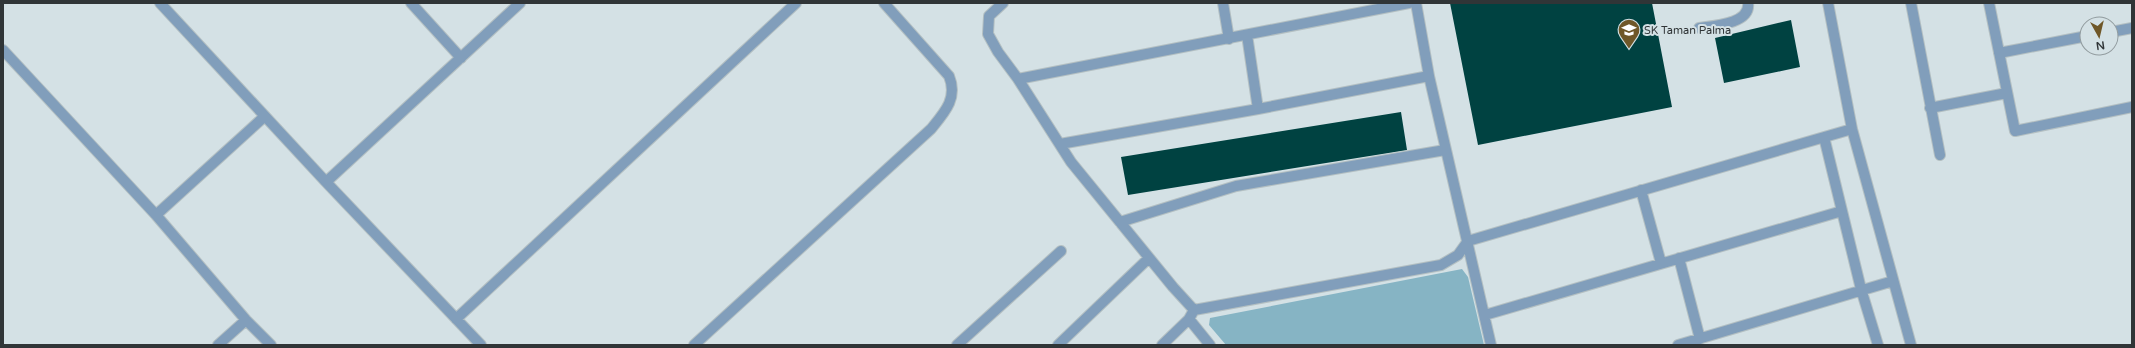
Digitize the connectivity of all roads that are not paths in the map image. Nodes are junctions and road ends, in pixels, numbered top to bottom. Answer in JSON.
{"nodes":[{"id":1,"x":160,"y":3,"type":"edge"},
{"id":2,"x":411,"y":3,"type":"edge"},
{"id":3,"x":520,"y":3,"type":"edge"},
{"id":4,"x":796,"y":3,"type":"edge"},
{"id":5,"x":884,"y":3,"type":"edge"},
{"id":6,"x":1003,"y":3,"type":"edge"},
{"id":7,"x":1223,"y":3,"type":"edge"},
{"id":8,"x":1409,"y":3,"type":"edge"},
{"id":9,"x":1416,"y":3,"type":"edge"},
{"id":10,"x":1748,"y":3,"type":"edge"},
{"id":11,"x":1828,"y":3,"type":"edge"},
{"id":12,"x":1911,"y":3,"type":"edge"},
{"id":13,"x":1989,"y":3,"type":"edge"},
{"id":14,"x":1699,"y":28,"type":"dead end"},
{"id":15,"x":2132,"y":28,"type":"edge"},
{"id":16,"x":2119,"y":30,"type":"edge"},
{"id":17,"x":1247,"y":35,"type":"junction"},
{"id":18,"x":2079,"y":38,"type":"edge"},
{"id":19,"x":1229,"y":39,"type":"junction"},
{"id":20,"x":3,"y":50,"type":"edge"},
{"id":21,"x":1999,"y":53,"type":"junction"},
{"id":22,"x":461,"y":58,"type":"junction"},
{"id":23,"x":1429,"y":76,"type":"junction"},
{"id":24,"x":1018,"y":79,"type":"junction"},
{"id":25,"x":2007,"y":92,"type":"junction"},
{"id":26,"x":2132,"y":107,"type":"edge"},
{"id":27,"x":1930,"y":108,"type":"junction"},
{"id":28,"x":1258,"y":109,"type":"junction"},
{"id":29,"x":265,"y":116,"type":"junction"},
{"id":30,"x":1852,"y":129,"type":"junction"},
{"id":31,"x":1824,"y":137,"type":"junction"},
{"id":32,"x":1060,"y":144,"type":"junction"},
{"id":33,"x":1445,"y":150,"type":"junction"},
{"id":34,"x":1940,"y":155,"type":"dead end"},
{"id":35,"x":326,"y":182,"type":"junction"},
{"id":36,"x":1641,"y":190,"type":"junction"},
{"id":37,"x":1842,"y":210,"type":"junction"},
{"id":38,"x":156,"y":215,"type":"junction"},
{"id":39,"x":1120,"y":222,"type":"junction"},
{"id":40,"x":1468,"y":241,"type":"junction"},
{"id":41,"x":1061,"y":251,"type":"dead end"},
{"id":42,"x":1149,"y":258,"type":"junction"},
{"id":43,"x":1679,"y":258,"type":"junction"},
{"id":44,"x":1661,"y":263,"type":"junction"},
{"id":45,"x":1893,"y":281,"type":"junction"},
{"id":46,"x":1862,"y":289,"type":"junction"},
{"id":47,"x":1191,"y":314,"type":"junction"},
{"id":48,"x":1484,"y":315,"type":"junction"},
{"id":49,"x":456,"y":319,"type":"junction"},
{"id":50,"x":246,"y":320,"type":"junction"},
{"id":51,"x":1700,"y":339,"type":"junction"},
{"id":52,"x":218,"y":345,"type":"edge"},
{"id":53,"x":271,"y":345,"type":"edge"},
{"id":54,"x":480,"y":345,"type":"edge"},
{"id":55,"x":694,"y":345,"type":"edge"},
{"id":56,"x":957,"y":345,"type":"edge"},
{"id":57,"x":1058,"y":345,"type":"edge"},
{"id":58,"x":1162,"y":345,"type":"edge"},
{"id":59,"x":1210,"y":345,"type":"edge"},
{"id":60,"x":1491,"y":345,"type":"edge"},
{"id":61,"x":1678,"y":345,"type":"edge"},
{"id":62,"x":1878,"y":345,"type":"edge"},
{"id":63,"x":1911,"y":345,"type":"edge"}],
"edges":[{"from":1,"to":29,"type":"street"},
{"from":2,"to":22,"type":"street"},
{"from":3,"to":22,"type":"street"},
{"from":4,"to":49,"type":"street"},
{"from":5,"to":55,"type":"street"},
{"from":6,"to":24,"type":"street"},
{"from":7,"to":19,"type":"street"},
{"from":8,"to":17,"type":"street"},
{"from":9,"to":23,"type":"street"},
{"from":10,"to":14,"type":"street"},
{"from":11,"to":30,"type":"street"},
{"from":12,"to":27,"type":"street"},
{"from":13,"to":21,"type":"street"},
{"from":15,"to":16,"type":"street"},
{"from":17,"to":19,"type":"street"},
{"from":17,"to":28,"type":"street"},
{"from":18,"to":21,"type":"street"},
{"from":19,"to":24,"type":"street"},
{"from":20,"to":38,"type":"street"},
{"from":21,"to":25,"type":"street"},
{"from":22,"to":35,"type":"street"},
{"from":23,"to":28,"type":"street"},
{"from":23,"to":33,"type":"street"},
{"from":24,"to":32,"type":"street"},
{"from":25,"to":26,"type":"street"},
{"from":25,"to":27,"type":"street"},
{"from":27,"to":34,"type":"street"},
{"from":28,"to":32,"type":"street"},
{"from":29,"to":35,"type":"street"},
{"from":29,"to":38,"type":"street"},
{"from":30,"to":31,"type":"street"},
{"from":30,"to":45,"type":"street"},
{"from":31,"to":36,"type":"street"},
{"from":31,"to":37,"type":"street"},
{"from":32,"to":39,"type":"street"},
{"from":33,"to":39,"type":"street"},
{"from":33,"to":40,"type":"street"},
{"from":35,"to":49,"type":"street"},
{"from":36,"to":40,"type":"street"},
{"from":36,"to":44,"type":"street"},
{"from":37,"to":43,"type":"street"},
{"from":37,"to":46,"type":"street"},
{"from":38,"to":50,"type":"street"},
{"from":39,"to":42,"type":"street"},
{"from":40,"to":47,"type":"street"},
{"from":40,"to":48,"type":"street"},
{"from":41,"to":56,"type":"street"},
{"from":42,"to":47,"type":"street"},
{"from":42,"to":57,"type":"street"},
{"from":43,"to":44,"type":"street"},
{"from":43,"to":51,"type":"street"},
{"from":44,"to":48,"type":"street"},
{"from":45,"to":46,"type":"street"},
{"from":45,"to":63,"type":"street"},
{"from":46,"to":51,"type":"street"},
{"from":46,"to":62,"type":"street"},
{"from":47,"to":58,"type":"street"},
{"from":47,"to":59,"type":"street"},
{"from":48,"to":60,"type":"street"},
{"from":49,"to":54,"type":"street"},
{"from":50,"to":52,"type":"street"},
{"from":50,"to":53,"type":"street"},
{"from":51,"to":61,"type":"street"}]}
